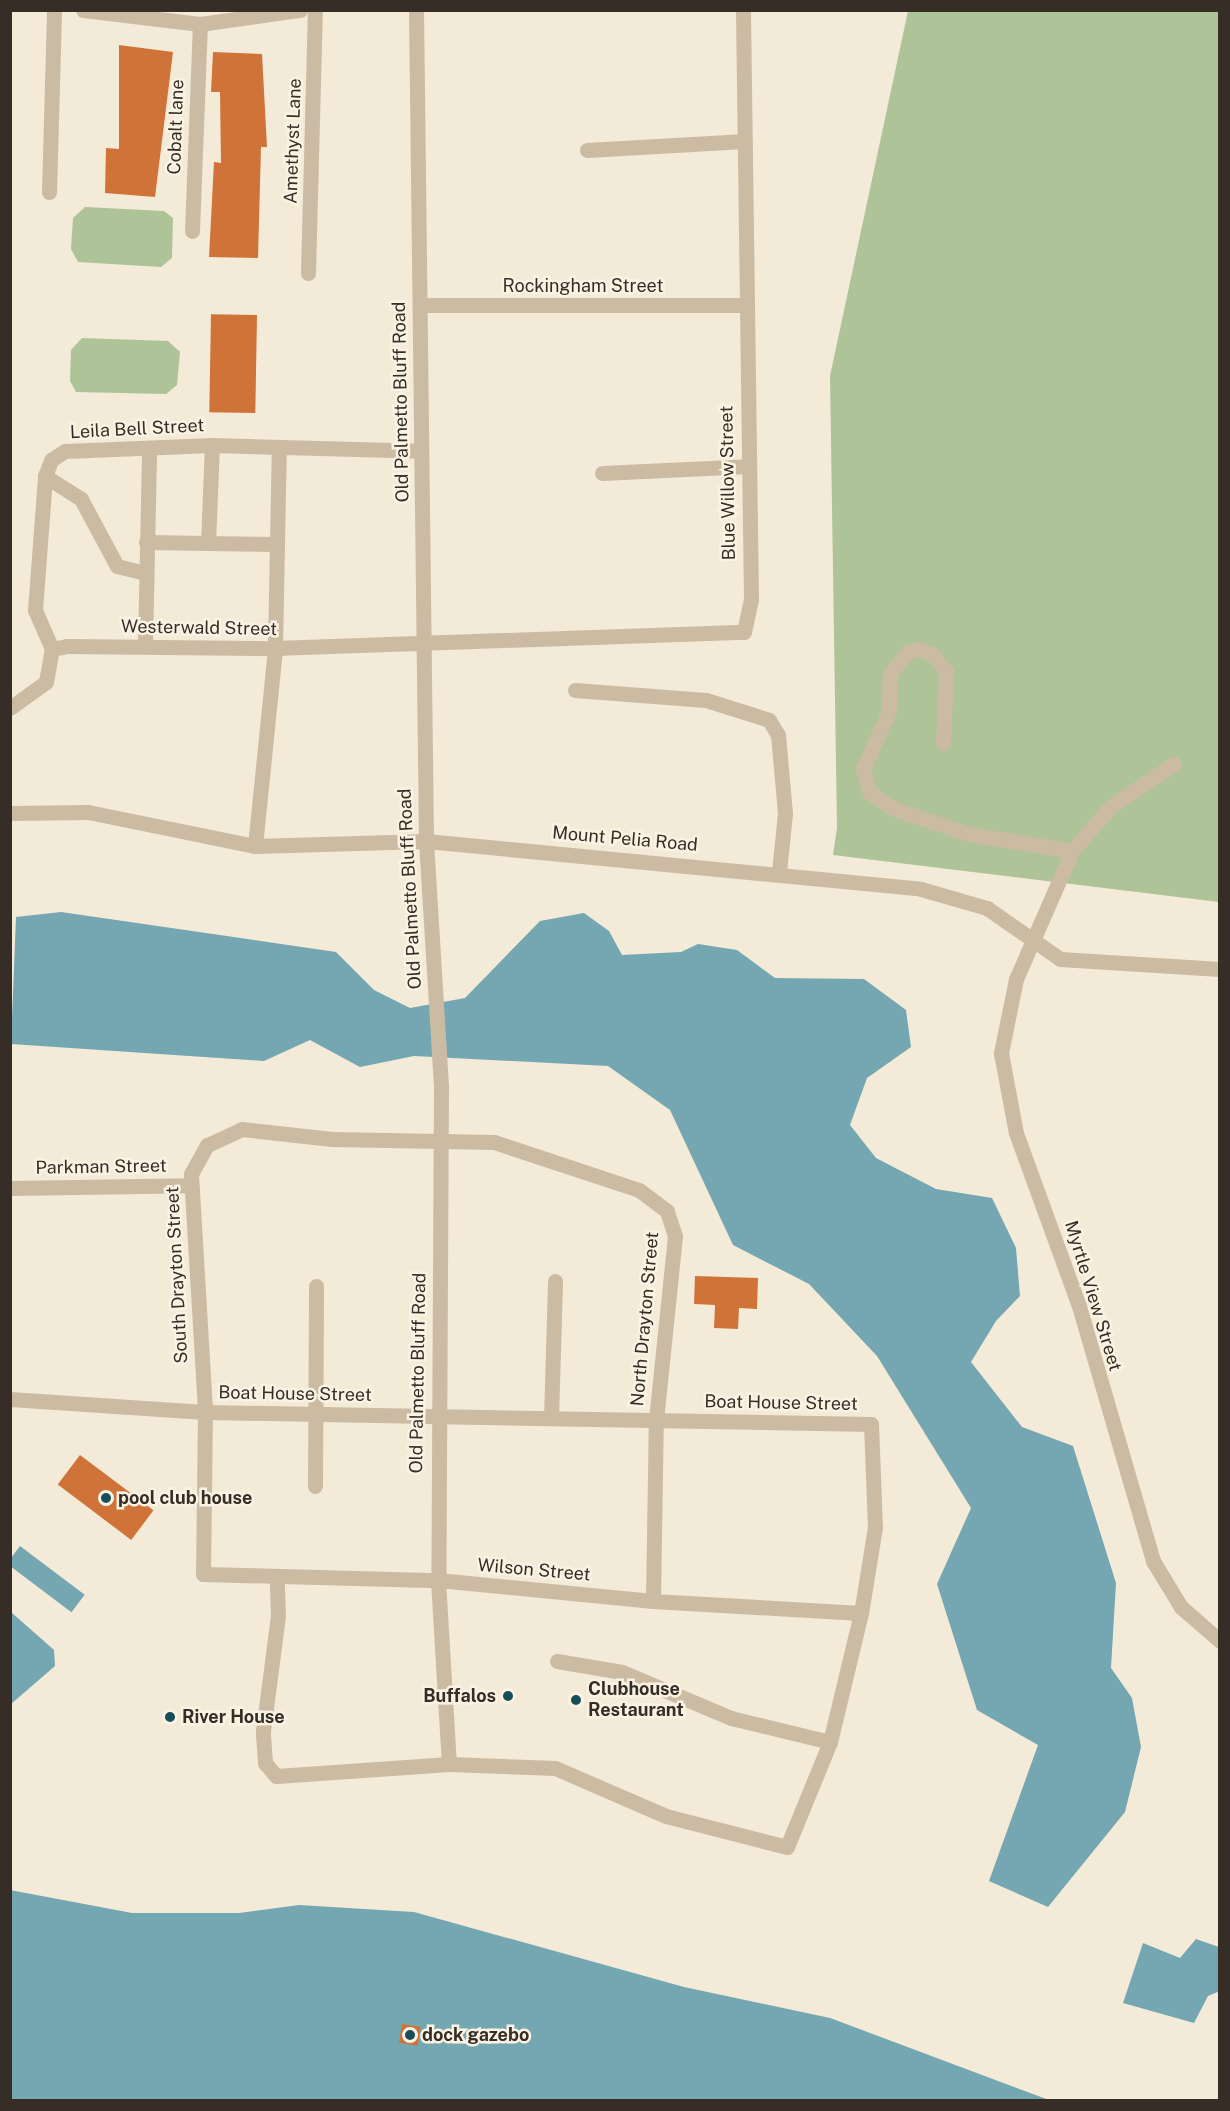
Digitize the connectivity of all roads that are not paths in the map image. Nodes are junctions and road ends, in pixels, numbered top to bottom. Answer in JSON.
{"nodes":[{"id":1,"x":54,"y":10,"type":"edge"},
{"id":2,"x":83,"y":10,"type":"edge"},
{"id":3,"x":300,"y":10,"type":"edge"},
{"id":4,"x":315,"y":10,"type":"edge"},
{"id":5,"x":416,"y":10,"type":"edge"},
{"id":6,"x":744,"y":10,"type":"edge"},
{"id":7,"x":200,"y":24,"type":"junction"},
{"id":8,"x":746,"y":141,"type":"junction"},
{"id":9,"x":587,"y":150,"type":"dead end"},
{"id":10,"x":49,"y":192,"type":"dead end"},
{"id":11,"x":192,"y":231,"type":"dead end"},
{"id":12,"x":308,"y":273,"type":"dead end"},
{"id":13,"x":420,"y":305,"type":"junction"},
{"id":14,"x":746,"y":305,"type":"junction"},
{"id":15,"x":212,"y":445,"type":"junction"},
{"id":16,"x":279,"y":448,"type":"junction"},
{"id":17,"x":149,"y":449,"type":"junction"},
{"id":18,"x":421,"y":452,"type":"junction"},
{"id":19,"x":748,"y":466,"type":"junction"},
{"id":20,"x":602,"y":473,"type":"dead end"},
{"id":21,"x":45,"y":476,"type":"junction"},
{"id":22,"x":146,"y":542,"type":"junction"},
{"id":23,"x":208,"y":543,"type":"junction"},
{"id":24,"x":277,"y":544,"type":"junction"},
{"id":25,"x":146,"y":573,"type":"junction"},
{"id":26,"x":423,"y":642,"type":"junction"},
{"id":27,"x":145,"y":646,"type":"junction"},
{"id":28,"x":275,"y":648,"type":"junction"},
{"id":29,"x":52,"y":649,"type":"junction"},
{"id":30,"x":575,"y":690,"type":"dead end"},
{"id":31,"x":10,"y":708,"type":"edge"},
{"id":32,"x":944,"y":743,"type":"dead end"},
{"id":33,"x":1174,"y":764,"type":"dead end"},
{"id":34,"x":10,"y":813,"type":"edge"},
{"id":35,"x":426,"y":841,"type":"junction"},
{"id":36,"x":255,"y":846,"type":"junction"},
{"id":37,"x":1072,"y":851,"type":"junction"},
{"id":38,"x":779,"y":872,"type":"junction"},
{"id":39,"x":1033,"y":942,"type":"junction"},
{"id":40,"x":1220,"y":969,"type":"edge"},
{"id":41,"x":441,"y":1138,"type":"junction"},
{"id":42,"x":192,"y":1185,"type":"junction"},
{"id":43,"x":10,"y":1188,"type":"edge"},
{"id":44,"x":555,"y":1281,"type":"dead end"},
{"id":45,"x":316,"y":1286,"type":"dead end"},
{"id":46,"x":10,"y":1399,"type":"edge"},
{"id":47,"x":205,"y":1412,"type":"junction"},
{"id":48,"x":318,"y":1414,"type":"junction"},
{"id":49,"x":435,"y":1416,"type":"junction"},
{"id":50,"x":551,"y":1418,"type":"junction"},
{"id":51,"x":656,"y":1420,"type":"junction"},
{"id":52,"x":315,"y":1485,"type":"dead end"},
{"id":53,"x":203,"y":1574,"type":"joint"},
{"id":54,"x":277,"y":1579,"type":"junction"},
{"id":55,"x":438,"y":1580,"type":"junction"},
{"id":56,"x":653,"y":1601,"type":"junction"},
{"id":57,"x":861,"y":1613,"type":"junction"},
{"id":58,"x":1220,"y":1641,"type":"edge"},
{"id":59,"x":557,"y":1661,"type":"dead end"},
{"id":60,"x":830,"y":1742,"type":"junction"},
{"id":61,"x":449,"y":1764,"type":"junction"}],
"edges":[{"from":1,"to":10,"type":"street"},
{"from":2,"to":7,"type":"street"},
{"from":3,"to":7,"type":"street"},
{"from":4,"to":12,"type":"street","name":"Amethyst Lane"},
{"from":5,"to":13,"type":"street","name":"Old Palmetto Bluff Road"},
{"from":6,"to":8,"type":"street","name":"Blue Willow Street"},
{"from":7,"to":11,"type":"street","name":"Cobalt lane"},
{"from":8,"to":9,"type":"street"},
{"from":8,"to":14,"type":"street","name":"Blue Willow Street"},
{"from":13,"to":14,"type":"street","name":"Rockingham Street"},
{"from":13,"to":18,"type":"street","name":"Old Palmetto Bluff Road"},
{"from":14,"to":19,"type":"street","name":"Blue Willow Street"},
{"from":15,"to":16,"type":"street","name":"Leila Bell Street"},
{"from":15,"to":17,"type":"street","name":"Leila Bell Street"},
{"from":15,"to":23,"type":"street"},
{"from":16,"to":18,"type":"street","name":"Leila Bell Street"},
{"from":16,"to":24,"type":"street"},
{"from":17,"to":21,"type":"street","name":"Leila Bell Street"},
{"from":17,"to":22,"type":"street"},
{"from":18,"to":26,"type":"street","name":"Old Palmetto Bluff Road"},
{"from":19,"to":20,"type":"street"},
{"from":19,"to":26,"type":"street","name":"Blue Willow Street"},
{"from":21,"to":25,"type":"street"},
{"from":21,"to":29,"type":"street"},
{"from":22,"to":23,"type":"street"},
{"from":22,"to":25,"type":"street"},
{"from":23,"to":24,"type":"street"},
{"from":24,"to":28,"type":"street"},
{"from":25,"to":27,"type":"street"},
{"from":26,"to":28,"type":"street","name":"Westerwald Street"},
{"from":26,"to":35,"type":"street","name":"Old Palmetto Bluff Road"},
{"from":27,"to":28,"type":"street","name":"Westerwald Street"},
{"from":27,"to":29,"type":"street","name":"Westerwald Street"},
{"from":28,"to":36,"type":"street"},
{"from":29,"to":31,"type":"street"},
{"from":30,"to":38,"type":"street"},
{"from":32,"to":37,"type":"street"},
{"from":33,"to":37,"type":"street","name":"Myrtle View Street"},
{"from":34,"to":36,"type":"street","name":"Mount Pelia Road"},
{"from":35,"to":36,"type":"street","name":"Mount Pelia Road"},
{"from":35,"to":38,"type":"street","name":"Mount Pelia Road"},
{"from":35,"to":41,"type":"street","name":"Old Palmetto Bluff Road"},
{"from":37,"to":39,"type":"street","name":"Myrtle View Street"},
{"from":38,"to":39,"type":"street","name":"Mount Pelia Road"},
{"from":39,"to":40,"type":"street","name":"Mount Pelia Road"},
{"from":39,"to":58,"type":"street","name":"Myrtle View Street"},
{"from":41,"to":42,"type":"street","name":"South Drayton Street"},
{"from":41,"to":49,"type":"street","name":"Old Palmetto Bluff Road"},
{"from":41,"to":51,"type":"street","name":"North Drayton Street"},
{"from":42,"to":43,"type":"street","name":"Parkman Street"},
{"from":42,"to":47,"type":"street","name":"South Drayton Street"},
{"from":44,"to":50,"type":"street"},
{"from":45,"to":48,"type":"street"},
{"from":46,"to":47,"type":"street","name":"Boat House Street"},
{"from":47,"to":48,"type":"street","name":"Boat House Street"},
{"from":47,"to":53,"type":"street","name":"South Drayton Street"},
{"from":48,"to":49,"type":"street","name":"Boat House Street"},
{"from":48,"to":52,"type":"street"},
{"from":49,"to":50,"type":"street","name":"Boat House Street"},
{"from":49,"to":55,"type":"street","name":"Old Palmetto Bluff Road"},
{"from":50,"to":51,"type":"street","name":"Boat House Street"},
{"from":51,"to":56,"type":"street","name":"North Drayton Street"},
{"from":51,"to":57,"type":"street","name":"Boat House Street"},
{"from":53,"to":54,"type":"street","name":"Wilson Street"},
{"from":54,"to":55,"type":"street","name":"Wilson Street"},
{"from":54,"to":61,"type":"street"},
{"from":55,"to":56,"type":"street","name":"Wilson Street"},
{"from":55,"to":61,"type":"street","name":"Old Palmetto Bluff Road"},
{"from":56,"to":57,"type":"street","name":"Wilson Street"},
{"from":57,"to":60,"type":"street","name":"Boat House Street"},
{"from":59,"to":60,"type":"street"},
{"from":60,"to":61,"type":"street","name":"Boat House Street"}]}
